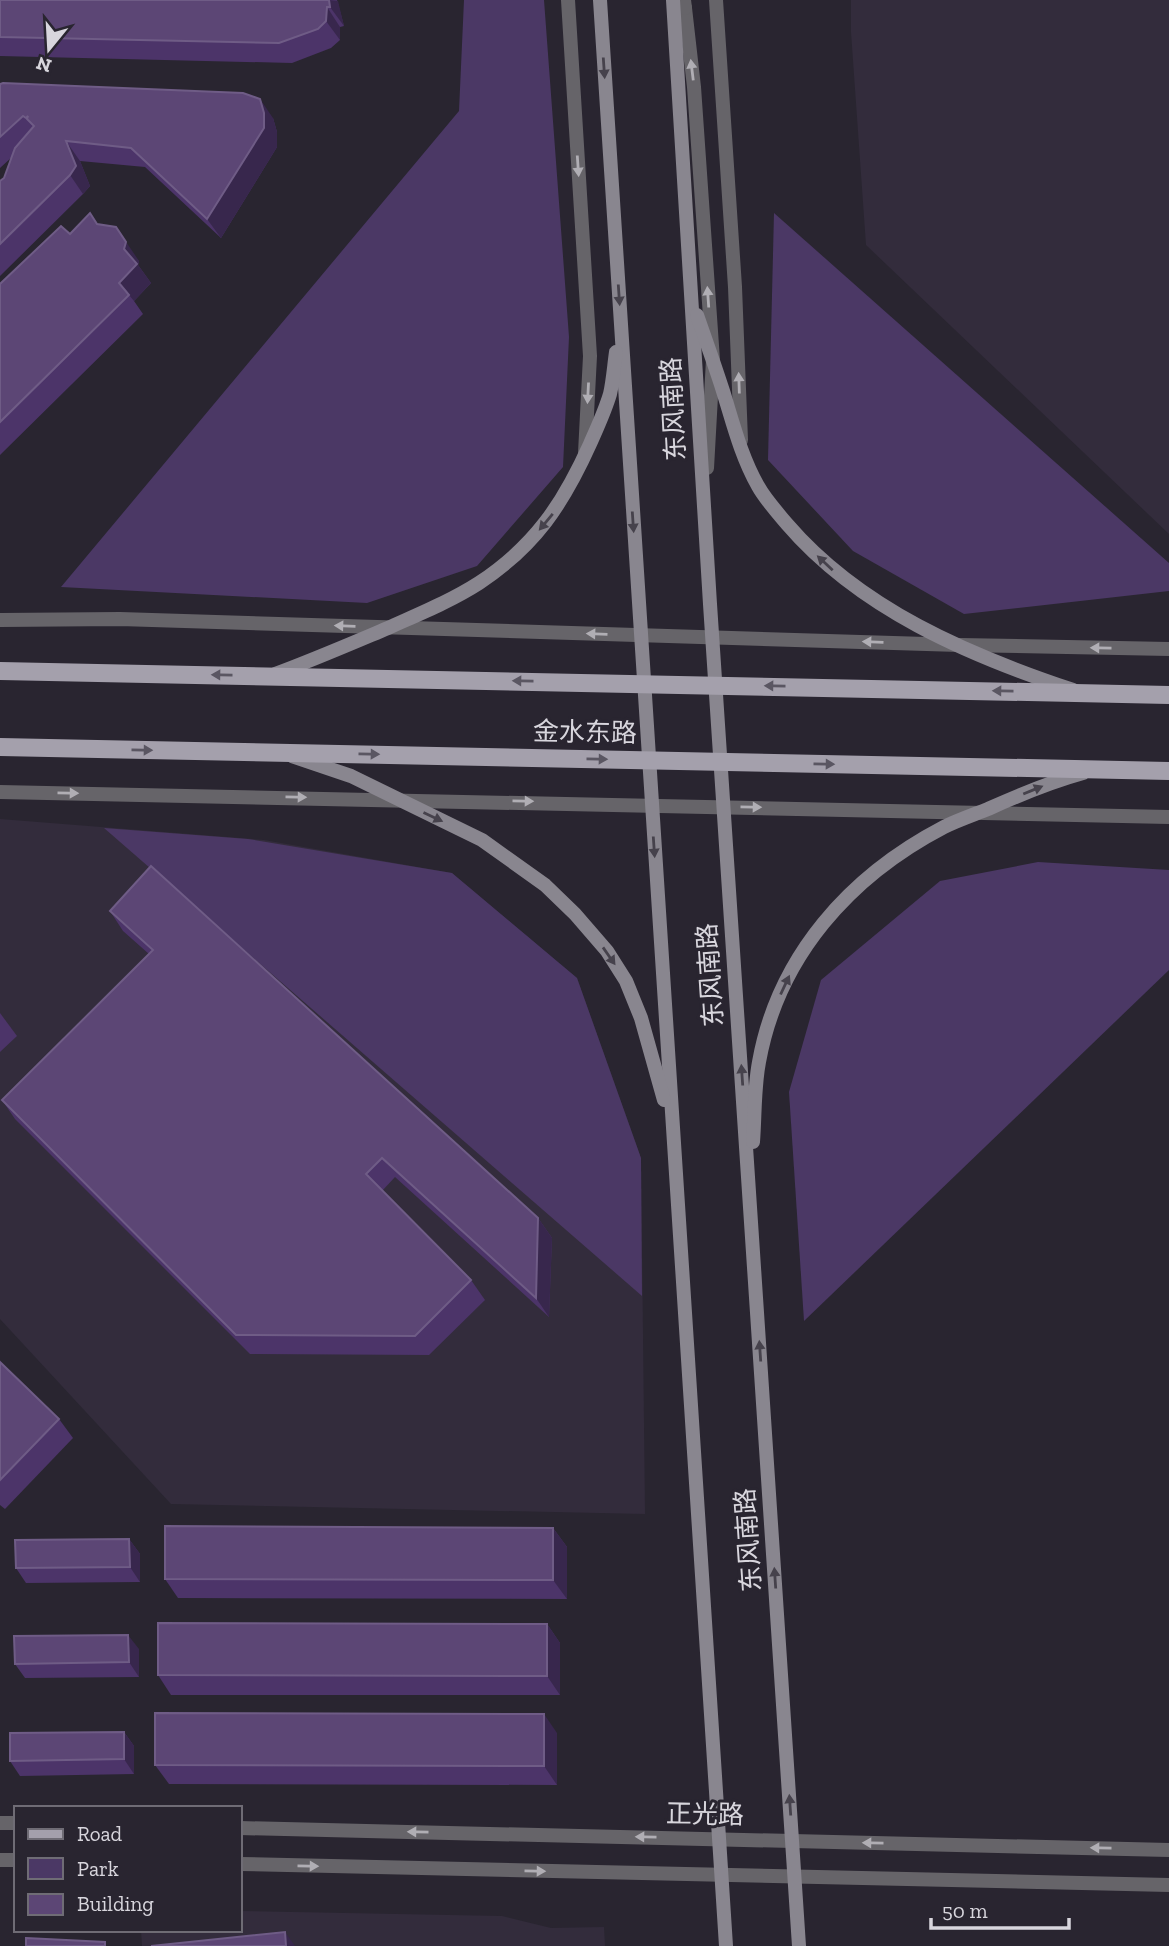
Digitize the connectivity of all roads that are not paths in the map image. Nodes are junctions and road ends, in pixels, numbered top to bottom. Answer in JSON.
{"nodes":[{"id":1,"x":568,"y":0,"type":"edge"},
{"id":2,"x":600,"y":0,"type":"edge"},
{"id":3,"x":716,"y":0,"type":"edge"},
{"id":4,"x":681,"y":3,"type":"edge"},
{"id":5,"x":691,"y":297,"type":"junction"},
{"id":6,"x":621,"y":323,"type":"junction"},
{"id":7,"x":713,"y":360,"type":"junction"},
{"id":8,"x":741,"y":452,"type":"junction"},
{"id":9,"x":584,"y":457,"type":"junction"},
{"id":10,"x":704,"y":512,"type":"junction"},
{"id":11,"x":0,"y":620,"type":"edge"},
{"id":12,"x":389,"y":627,"type":"junction"},
{"id":13,"x":640,"y":635,"type":"junction"},
{"id":14,"x":712,"y":637,"type":"junction"},
{"id":15,"x":959,"y":645,"type":"junction"},
{"id":16,"x":1169,"y":649,"type":"edge"},
{"id":17,"x":0,"y":671,"type":"edge"},
{"id":18,"x":270,"y":676,"type":"junction"},
{"id":19,"x":643,"y":684,"type":"junction"},
{"id":20,"x":715,"y":685,"type":"junction"},
{"id":21,"x":1081,"y":693,"type":"junction"},
{"id":22,"x":1169,"y":695,"type":"edge"},
{"id":23,"x":0,"y":747,"type":"edge"},
{"id":24,"x":281,"y":753,"type":"junction"},
{"id":25,"x":648,"y":760,"type":"junction"},
{"id":26,"x":720,"y":762,"type":"junction"},
{"id":27,"x":1097,"y":769,"type":"junction"},
{"id":28,"x":1169,"y":771,"type":"edge"},
{"id":29,"x":0,"y":792,"type":"edge"},
{"id":30,"x":395,"y":799,"type":"junction"},
{"id":31,"x":651,"y":805,"type":"junction"},
{"id":32,"x":723,"y":806,"type":"junction"},
{"id":33,"x":978,"y":813,"type":"junction"},
{"id":34,"x":1169,"y":817,"type":"edge"},
{"id":35,"x":672,"y":1126,"type":"junction"},
{"id":36,"x":750,"y":1196,"type":"junction"},
{"id":37,"x":242,"y":1828,"type":"edge"},
{"id":38,"x":719,"y":1839,"type":"junction"},
{"id":39,"x":793,"y":1841,"type":"junction"},
{"id":40,"x":1169,"y":1850,"type":"edge"},
{"id":41,"x":242,"y":1864,"type":"edge"},
{"id":42,"x":721,"y":1875,"type":"junction"},
{"id":43,"x":795,"y":1877,"type":"junction"},
{"id":44,"x":1169,"y":1885,"type":"edge"},
{"id":45,"x":726,"y":1946,"type":"edge"},
{"id":46,"x":799,"y":1946,"type":"edge"}],
"edges":[{"from":1,"to":9,"type":"street","one_way":true},
{"from":2,"to":6,"type":"main road","name":"东风南路","one_way":true},
{"from":8,"to":3,"type":"street","one_way":true},
{"from":4,"to":5,"type":"main road","name":"东风南路"},
{"from":7,"to":4,"type":"street","one_way":true},
{"from":5,"to":7,"type":"main road"},
{"from":5,"to":10,"type":"main road","name":"东风南路"},
{"from":6,"to":9,"type":"main road"},
{"from":6,"to":13,"type":"main road","name":"东风南路","one_way":true},
{"from":7,"to":8,"type":"main road"},
{"from":7,"to":10,"type":"street"},
{"from":15,"to":8,"type":"main road","one_way":true},
{"from":9,"to":12,"type":"main road","one_way":true},
{"from":10,"to":14,"type":"main road","name":"东风南路"},
{"from":12,"to":11,"type":"street","one_way":true},
{"from":13,"to":12,"type":"street","one_way":true},
{"from":12,"to":18,"type":"main road"},
{"from":13,"to":14,"type":"street"},
{"from":13,"to":19,"type":"main road","name":"东风南路"},
{"from":15,"to":14,"type":"street","one_way":true},
{"from":14,"to":20,"type":"main road","name":"东风南路"},
{"from":16,"to":15,"type":"street","one_way":true},
{"from":15,"to":21,"type":"main road"},
{"from":18,"to":17,"type":"main road","name":"金水东路","one_way":true},
{"from":19,"to":18,"type":"main road","name":"金水东路","one_way":true},
{"from":19,"to":20,"type":"main road","name":"金水东路"},
{"from":19,"to":25,"type":"main road","name":"东风南路"},
{"from":21,"to":20,"type":"main road","name":"金水东路","one_way":true},
{"from":20,"to":26,"type":"main road","name":"东风南路"},
{"from":21,"to":22,"type":"main road","name":"金水东路"},
{"from":23,"to":24,"type":"main road","name":"金水东路","one_way":true},
{"from":24,"to":25,"type":"main road","name":"金水东路","one_way":true},
{"from":24,"to":30,"type":"main road"},
{"from":25,"to":26,"type":"main road","name":"金水东路"},
{"from":25,"to":31,"type":"main road","name":"东风南路"},
{"from":26,"to":27,"type":"main road","name":"金水东路","one_way":true},
{"from":26,"to":32,"type":"main road","name":"东风南路"},
{"from":27,"to":28,"type":"main road","name":"金水东路"},
{"from":33,"to":27,"type":"main road","one_way":true},
{"from":29,"to":30,"type":"street","one_way":true},
{"from":30,"to":31,"type":"street","one_way":true},
{"from":30,"to":35,"type":"main road","one_way":true},
{"from":31,"to":32,"type":"street"},
{"from":31,"to":35,"type":"main road","name":"东风南路","one_way":true},
{"from":32,"to":33,"type":"street","one_way":true},
{"from":36,"to":32,"type":"main road","name":"东风南路","one_way":true},
{"from":33,"to":34,"type":"street"},
{"from":36,"to":33,"type":"main road","one_way":true},
{"from":35,"to":38,"type":"main road","name":"东风南路"},
{"from":39,"to":36,"type":"main road","name":"东风南路","one_way":true},
{"from":38,"to":37,"type":"street","name":"正光路","one_way":true},
{"from":38,"to":39,"type":"street","name":"正光路"},
{"from":38,"to":42,"type":"main road","name":"东风南路"},
{"from":40,"to":39,"type":"street","name":"正光路","one_way":true},
{"from":39,"to":43,"type":"main road","name":"东风南路"},
{"from":41,"to":42,"type":"street","one_way":true},
{"from":42,"to":43,"type":"street"},
{"from":42,"to":45,"type":"main road","name":"东风南路"},
{"from":43,"to":44,"type":"street"},
{"from":43,"to":46,"type":"main road","name":"东风南路"}]}
